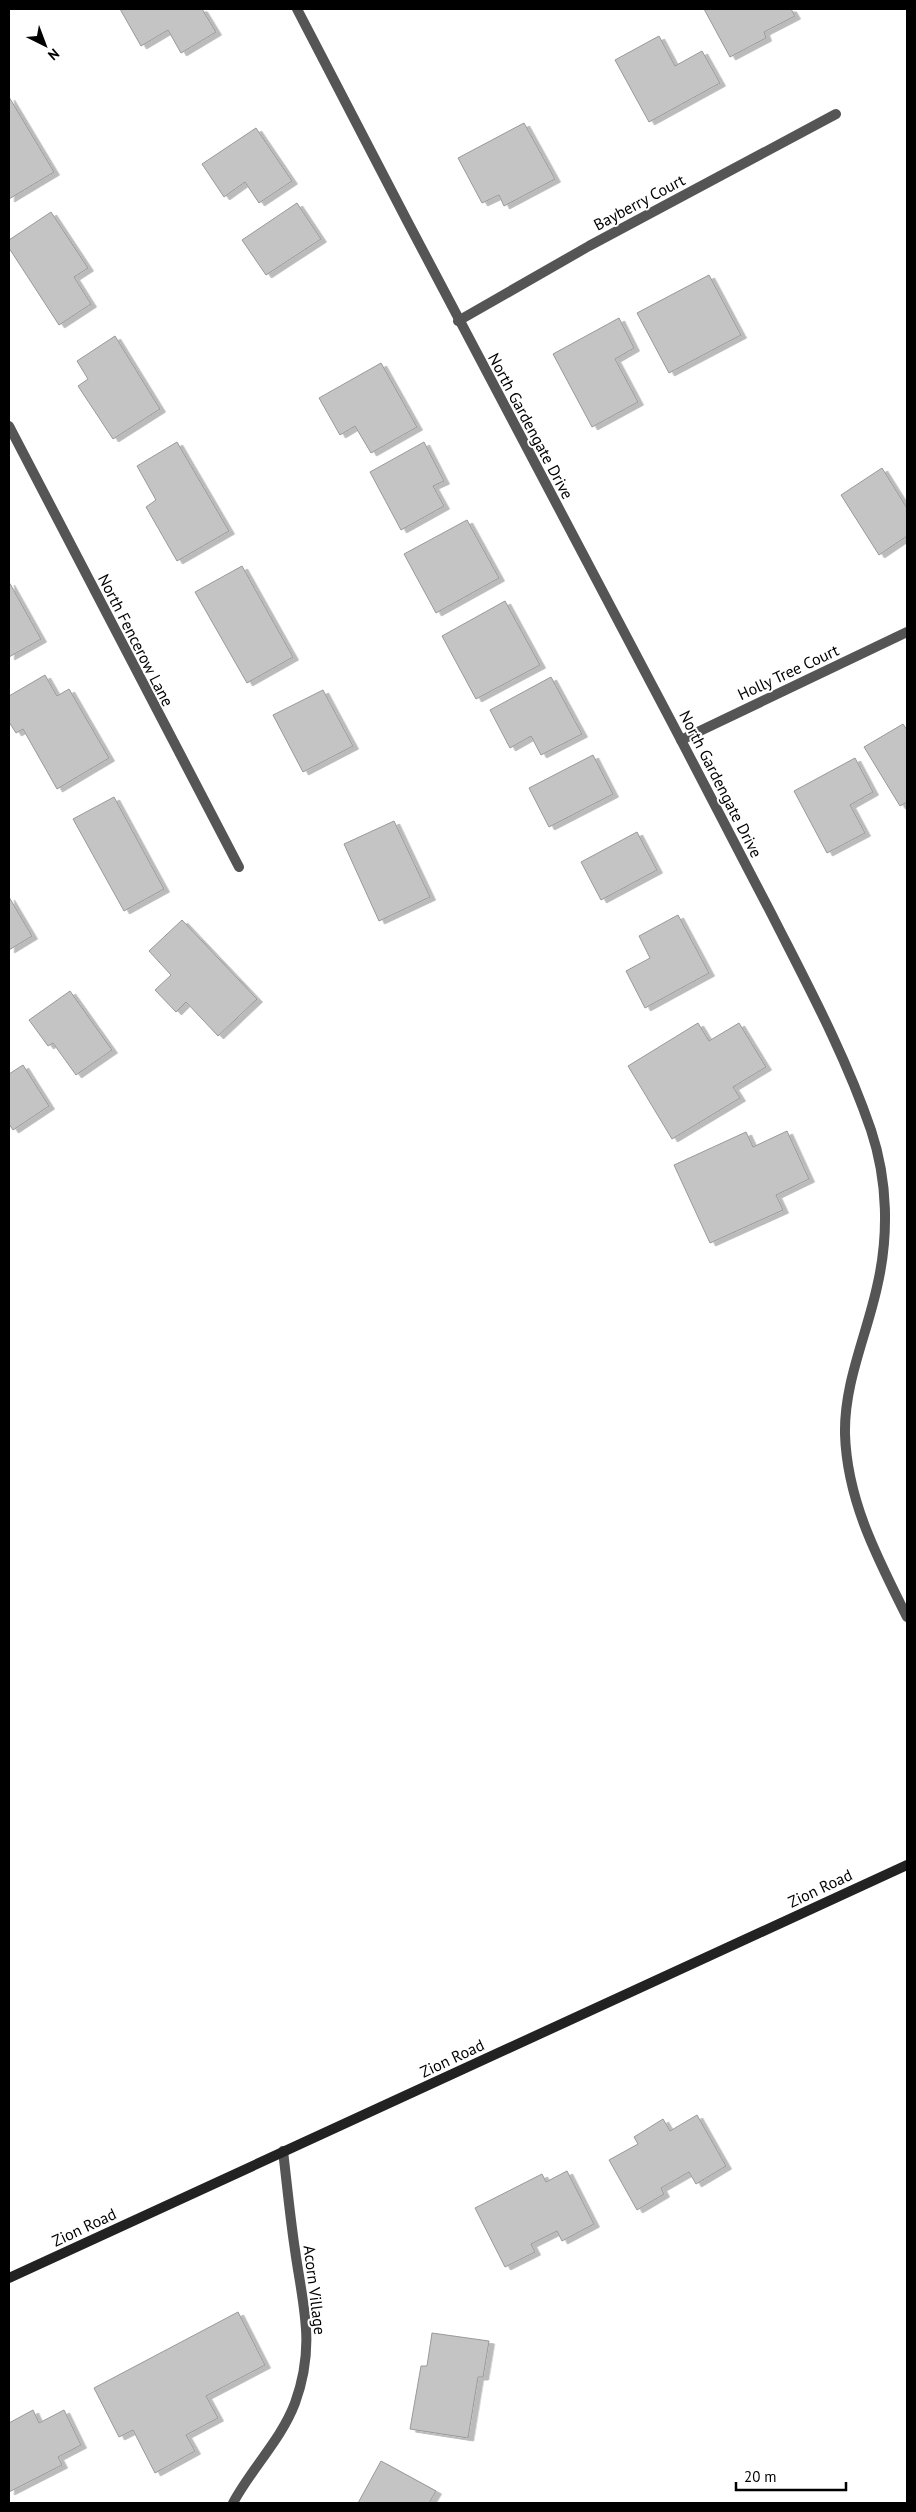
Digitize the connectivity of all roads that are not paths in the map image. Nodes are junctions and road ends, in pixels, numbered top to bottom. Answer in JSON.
{"nodes":[{"id":1,"x":297,"y":9,"type":"edge"},
{"id":2,"x":836,"y":114,"type":"dead end"},
{"id":3,"x":458,"y":322,"type":"junction"},
{"id":4,"x":9,"y":426,"type":"edge"},
{"id":5,"x":907,"y":632,"type":"edge"},
{"id":6,"x":681,"y":740,"type":"junction"},
{"id":7,"x":239,"y":867,"type":"dead end"},
{"id":8,"x":907,"y":1617,"type":"edge"},
{"id":9,"x":907,"y":1865,"type":"edge"},
{"id":10,"x":284,"y":2152,"type":"junction"},
{"id":11,"x":9,"y":2278,"type":"edge"},
{"id":12,"x":233,"y":2503,"type":"edge"}],
"edges":[{"from":1,"to":3,"type":"street","name":"North Gardengate Drive"},
{"from":2,"to":3,"type":"street","name":"Bayberry Court"},
{"from":3,"to":6,"type":"street","name":"North Gardengate Drive"},
{"from":4,"to":7,"type":"street","name":"North Fencerow Lane"},
{"from":5,"to":6,"type":"street","name":"Holly Tree Court"},
{"from":6,"to":8,"type":"street","name":"North Gardengate Drive"},
{"from":9,"to":10,"type":"main road","name":"Zion Road"},
{"from":10,"to":11,"type":"main road","name":"Zion Road"},
{"from":10,"to":12,"type":"street","name":"Acorn Village"}]}
